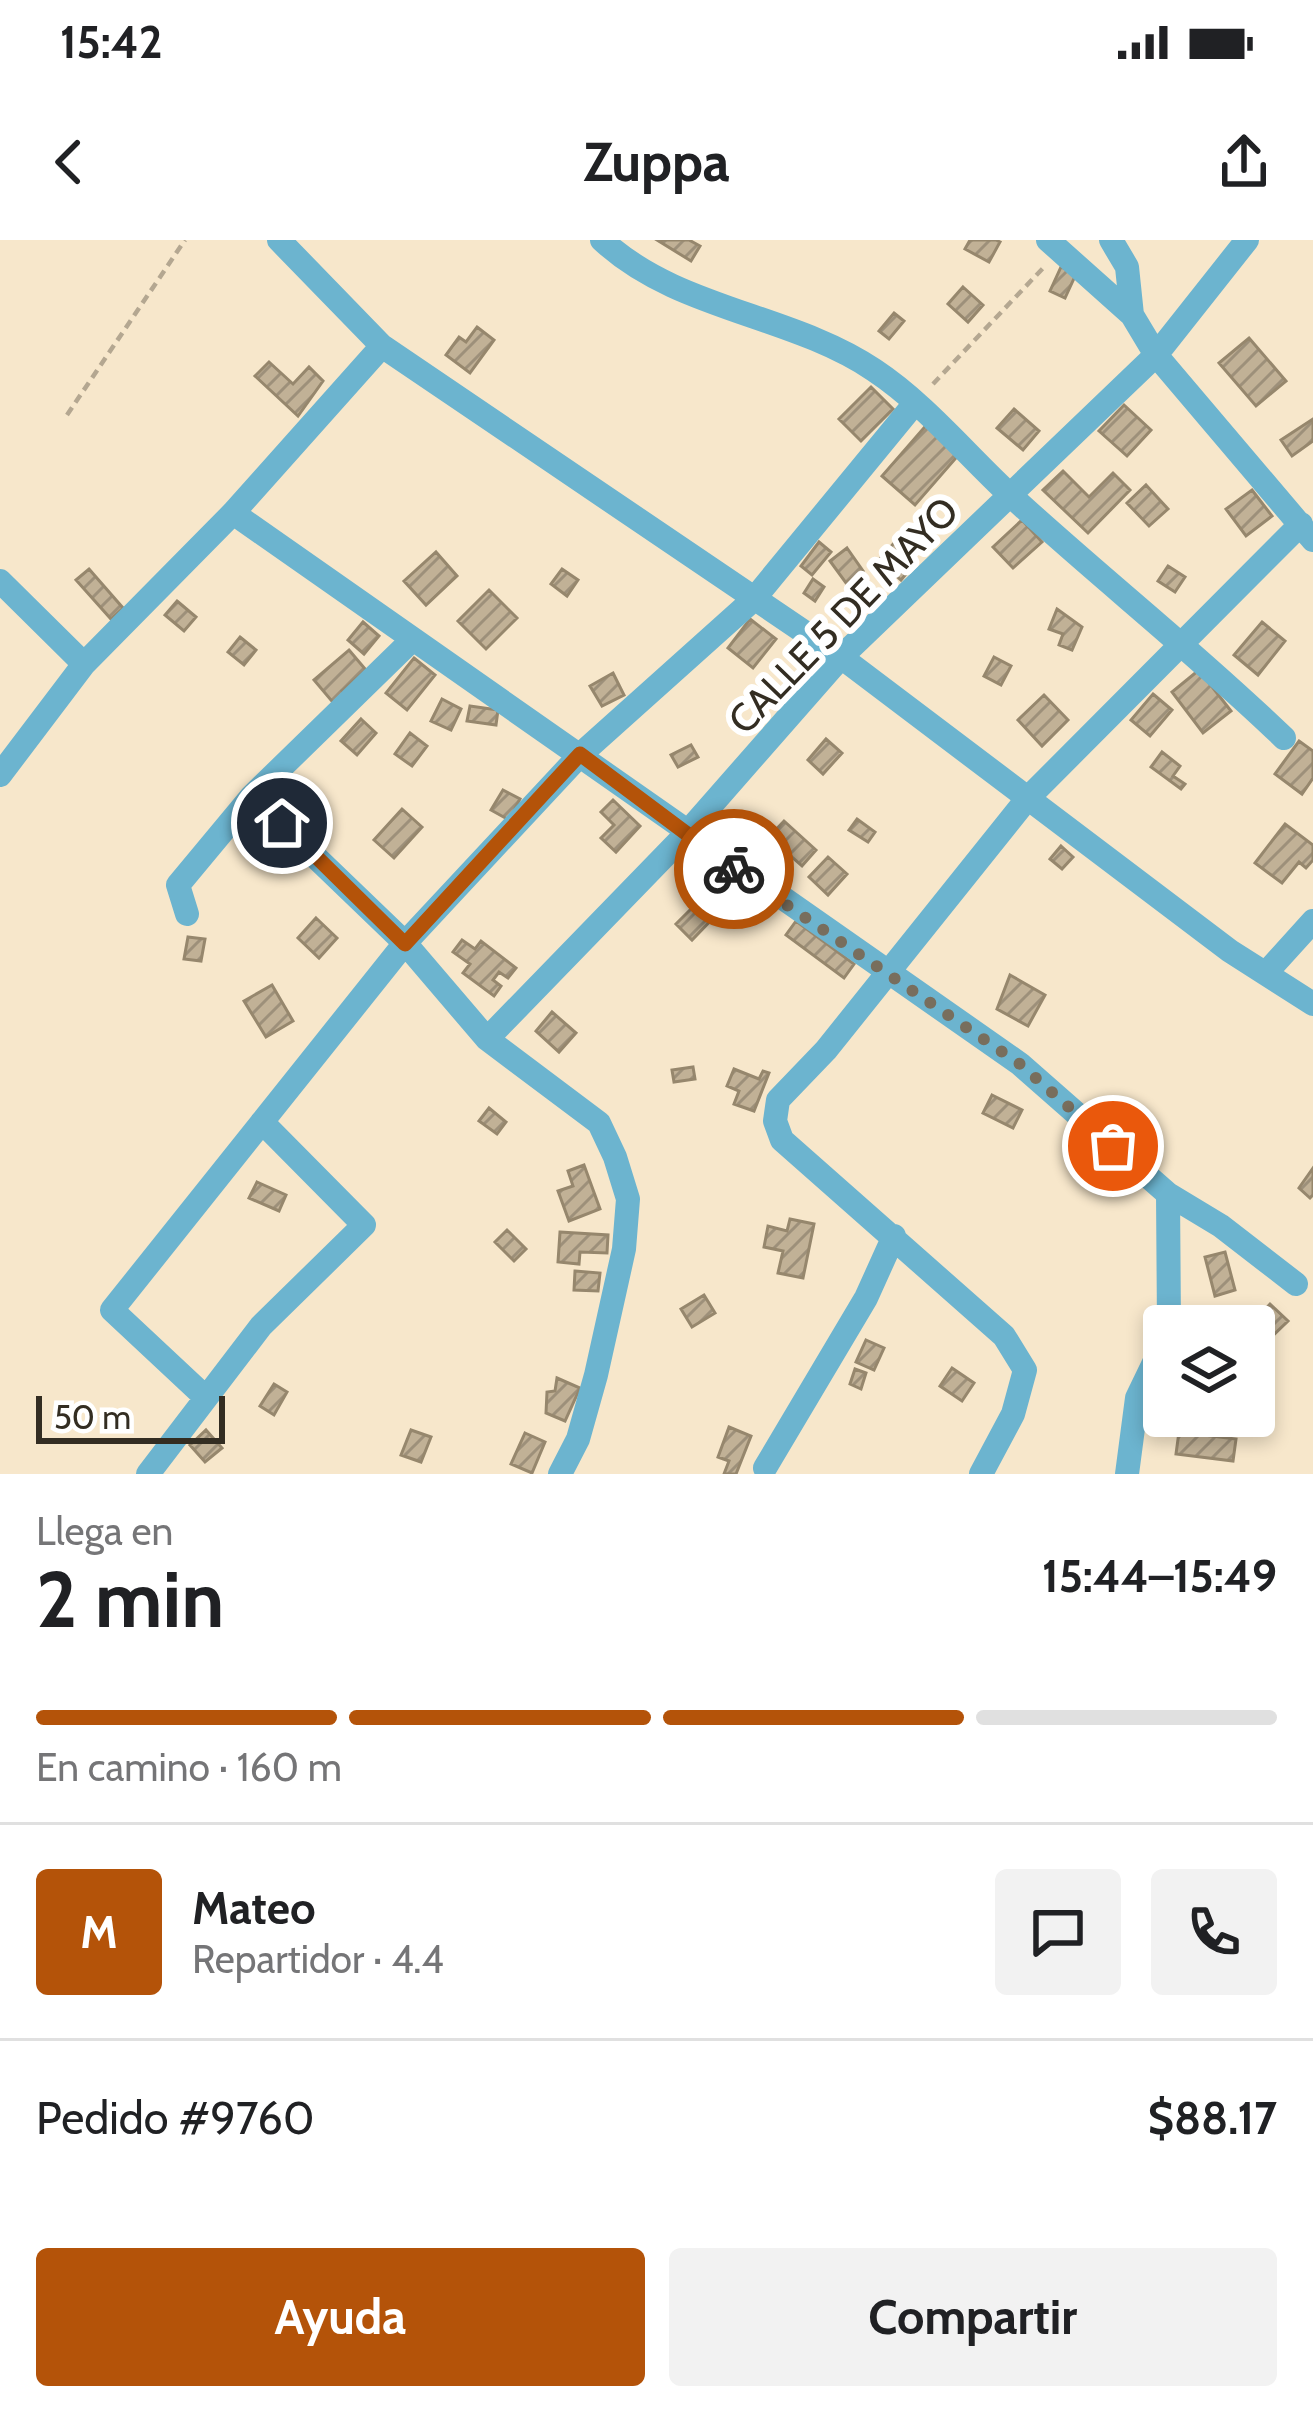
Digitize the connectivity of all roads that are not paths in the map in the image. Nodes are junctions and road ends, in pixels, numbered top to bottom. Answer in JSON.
{"nodes":[{"id":1,"x":279,"y":240,"type":"edge"},
{"id":2,"x":602,"y":240,"type":"edge"},
{"id":3,"x":1112,"y":240,"type":"edge"},
{"id":4,"x":1247,"y":240,"type":"edge"},
{"id":5,"x":1054,"y":244,"type":"edge"},
{"id":6,"x":1132,"y":315,"type":"junction"},
{"id":7,"x":382,"y":346,"type":"junction"},
{"id":8,"x":1156,"y":355,"type":"junction"},
{"id":9,"x":915,"y":403,"type":"junction"},
{"id":10,"x":1011,"y":496,"type":"junction"},
{"id":11,"x":233,"y":513,"type":"junction"},
{"id":12,"x":1307,"y":532,"type":"edge"},
{"id":13,"x":0,"y":581,"type":"edge"},
{"id":14,"x":754,"y":599,"type":"junction"},
{"id":15,"x":412,"y":640,"type":"junction"},
{"id":16,"x":1184,"y":642,"type":"junction"},
{"id":17,"x":841,"y":657,"type":"junction"},
{"id":18,"x":84,"y":664,"type":"junction"},
{"id":19,"x":1284,"y":738,"type":"dead end"},
{"id":20,"x":580,"y":754,"type":"junction"},
{"id":21,"x":0,"y":775,"type":"edge"},
{"id":22,"x":252,"y":796,"type":"junction"},
{"id":23,"x":1028,"y":799,"type":"junction"},
{"id":24,"x":685,"y":835,"type":"junction"},
{"id":25,"x":187,"y":914,"type":"dead end"},
{"id":26,"x":1313,"y":921,"type":"edge"},
{"id":27,"x":405,"y":944,"type":"junction"},
{"id":28,"x":883,"y":973,"type":"junction"},
{"id":29,"x":1266,"y":973,"type":"junction"},
{"id":30,"x":1313,"y":1004,"type":"edge"},
{"id":31,"x":487,"y":1039,"type":"junction"},
{"id":32,"x":262,"y":1122,"type":"junction"},
{"id":33,"x":1168,"y":1194,"type":"junction"},
{"id":34,"x":894,"y":1236,"type":"junction"},
{"id":35,"x":1296,"y":1284,"type":"dead end"},
{"id":36,"x":1169,"y":1305,"type":"edge"},
{"id":37,"x":1143,"y":1386,"type":"edge"},
{"id":38,"x":205,"y":1396,"type":"junction"},
{"id":39,"x":765,"y":1468,"type":"dead end"},
{"id":40,"x":148,"y":1474,"type":"edge"},
{"id":41,"x":560,"y":1474,"type":"edge"},
{"id":42,"x":981,"y":1474,"type":"edge"},
{"id":43,"x":1127,"y":1474,"type":"edge"}],
"edges":[{"from":1,"to":7,"type":"street"},
{"from":2,"to":9,"type":"street"},
{"from":3,"to":6,"type":"street"},
{"from":4,"to":8,"type":"street","name":"CALLE 5 DE MAYO"},
{"from":5,"to":6,"type":"street"},
{"from":6,"to":8,"type":"street"},
{"from":7,"to":11,"type":"street"},
{"from":7,"to":14,"type":"street"},
{"from":8,"to":10,"type":"street","name":"CALLE 5 DE MAYO"},
{"from":8,"to":12,"type":"street"},
{"from":9,"to":10,"type":"street"},
{"from":9,"to":14,"type":"street"},
{"from":10,"to":16,"type":"street"},
{"from":10,"to":17,"type":"street","name":"CALLE 5 DE MAYO"},
{"from":11,"to":15,"type":"street"},
{"from":11,"to":18,"type":"street"},
{"from":12,"to":16,"type":"street"},
{"from":13,"to":18,"type":"street"},
{"from":14,"to":17,"type":"street"},
{"from":14,"to":20,"type":"street"},
{"from":15,"to":20,"type":"street"},
{"from":15,"to":22,"type":"street"},
{"from":16,"to":19,"type":"street"},
{"from":16,"to":23,"type":"street"},
{"from":17,"to":23,"type":"street"},
{"from":17,"to":24,"type":"street","name":"CALLE 5 DE MAYO"},
{"from":18,"to":21,"type":"street"},
{"from":20,"to":24,"type":"street"},
{"from":20,"to":27,"type":"street"},
{"from":22,"to":25,"type":"street"},
{"from":22,"to":27,"type":"street"},
{"from":23,"to":28,"type":"street"},
{"from":23,"to":29,"type":"street"},
{"from":24,"to":28,"type":"street"},
{"from":24,"to":31,"type":"street","name":"CALLE 5 DE MAYO"},
{"from":26,"to":29,"type":"street"},
{"from":27,"to":31,"type":"street"},
{"from":27,"to":32,"type":"street"},
{"from":28,"to":33,"type":"street"},
{"from":28,"to":34,"type":"street"},
{"from":29,"to":30,"type":"street"},
{"from":31,"to":41,"type":"street"},
{"from":32,"to":38,"type":"street"},
{"from":32,"to":38,"type":"street"},
{"from":33,"to":35,"type":"street"},
{"from":33,"to":36,"type":"street"},
{"from":34,"to":39,"type":"street"},
{"from":34,"to":42,"type":"street"},
{"from":37,"to":43,"type":"street"},
{"from":38,"to":40,"type":"street"}]}
